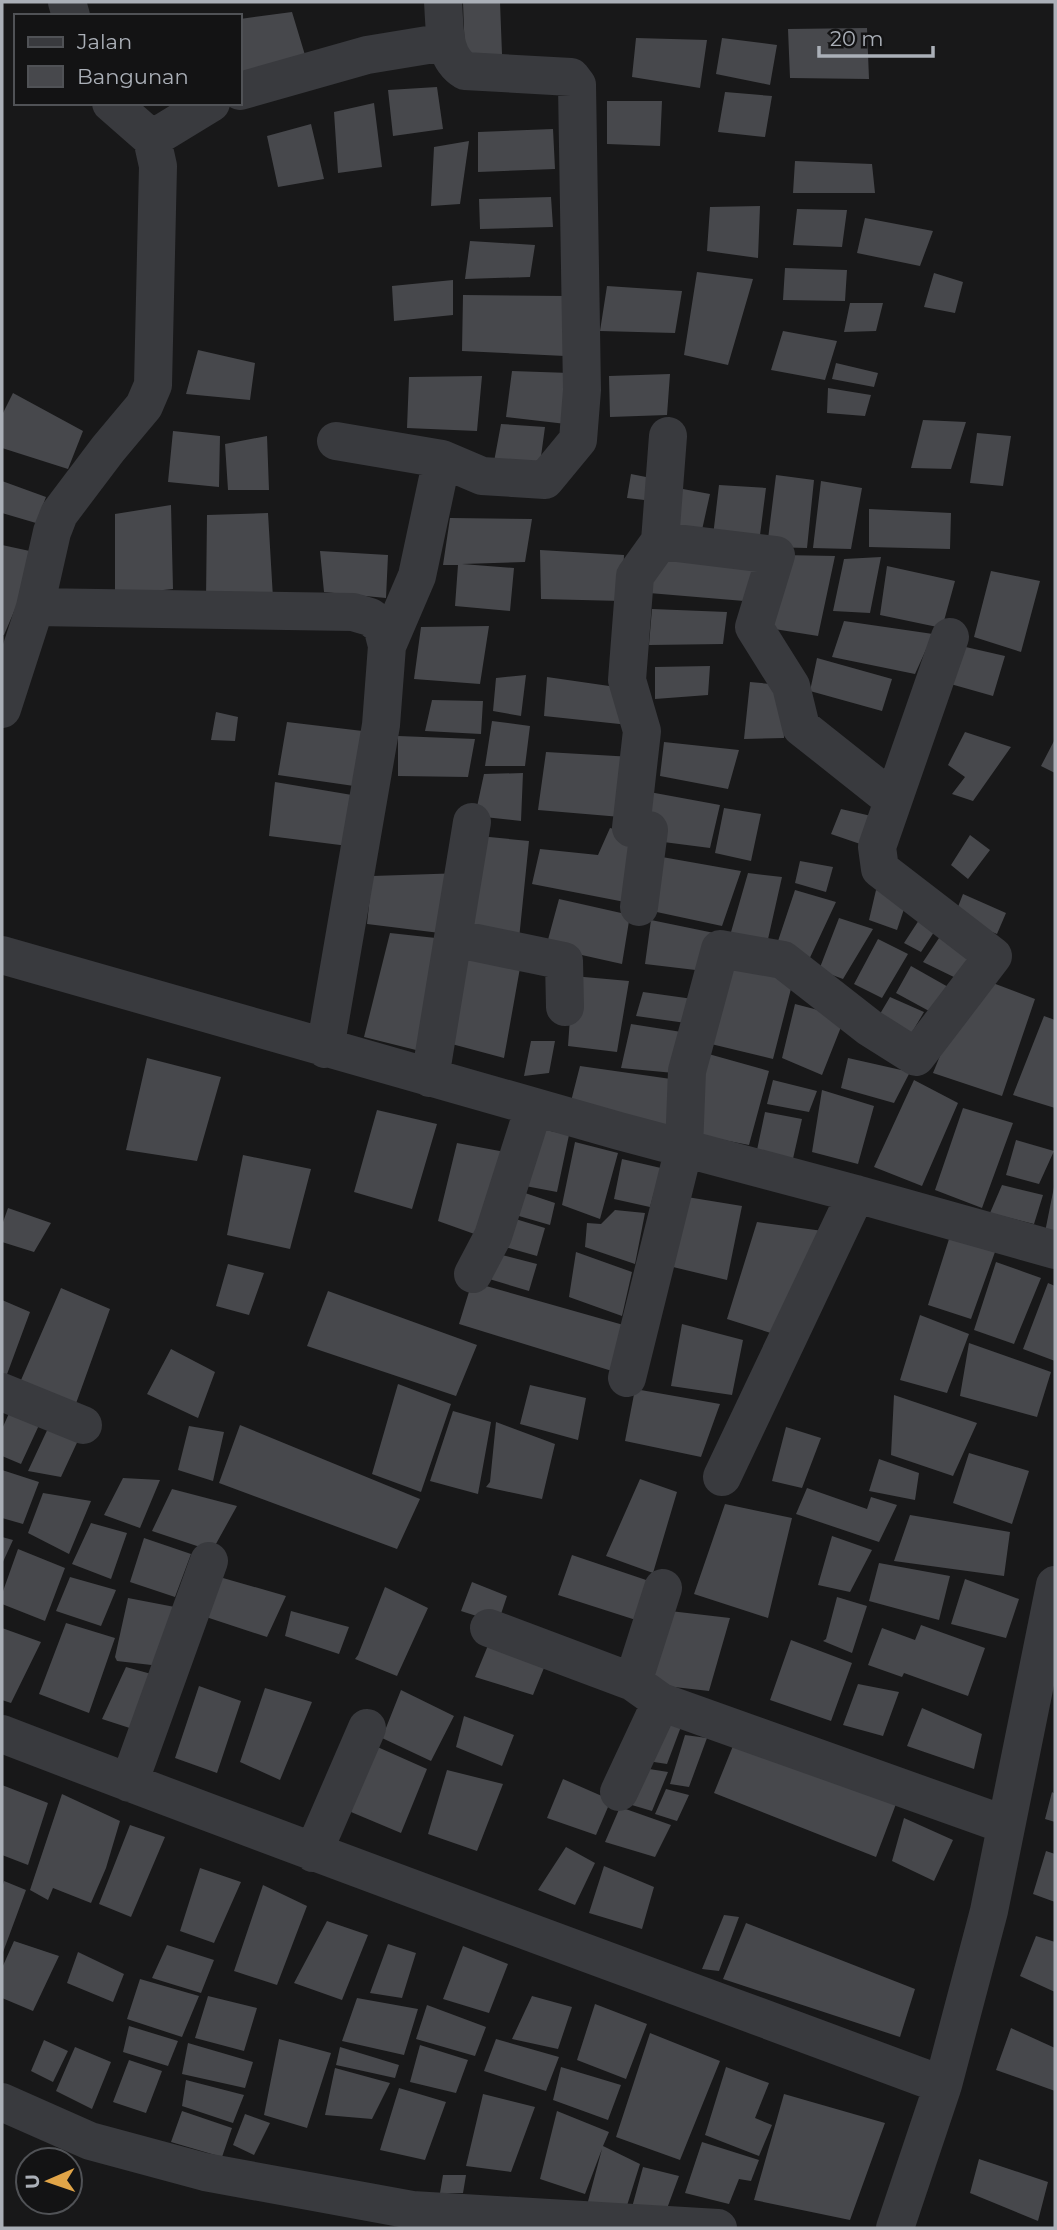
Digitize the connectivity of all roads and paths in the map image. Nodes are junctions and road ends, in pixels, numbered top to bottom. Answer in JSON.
{"nodes":[{"id":1,"x":443,"y":2,"type":"edge"},
{"id":2,"x":446,"y":42,"type":"junction"},
{"id":3,"x":242,"y":90,"type":"edge"},
{"id":4,"x":113,"y":105,"type":"edge"},
{"id":5,"x":208,"y":105,"type":"edge"},
{"id":6,"x":152,"y":139,"type":"junction"},
{"id":7,"x":668,"y":436,"type":"dead end"},
{"id":8,"x":336,"y":441,"type":"dead end"},
{"id":9,"x":442,"y":459,"type":"junction"},
{"id":10,"x":660,"y":541,"type":"junction"},
{"id":11,"x":35,"y":607,"type":"junction"},
{"id":12,"x":950,"y":637,"type":"dead end"},
{"id":13,"x":387,"y":646,"type":"junction"},
{"id":14,"x":2,"y":709,"type":"edge"},
{"id":15,"x":893,"y":800,"type":"junction"},
{"id":16,"x":472,"y":822,"type":"dead end"},
{"id":17,"x":639,"y":907,"type":"dead end"},
{"id":18,"x":453,"y":938,"type":"junction"},
{"id":19,"x":2,"y":955,"type":"edge"},
{"id":20,"x":565,"y":1007,"type":"dead end"},
{"id":21,"x":325,"y":1049,"type":"junction"},
{"id":22,"x":430,"y":1078,"type":"junction"},
{"id":23,"x":534,"y":1107,"type":"junction"},
{"id":24,"x":684,"y":1148,"type":"junction"},
{"id":25,"x":856,"y":1194,"type":"junction"},
{"id":26,"x":1055,"y":1250,"type":"edge"},
{"id":27,"x":473,"y":1274,"type":"dead end"},
{"id":28,"x":627,"y":1378,"type":"dead end"},
{"id":29,"x":2,"y":1392,"type":"edge"},
{"id":30,"x":83,"y":1425,"type":"dead end"},
{"id":31,"x":722,"y":1478,"type":"dead end"},
{"id":32,"x":209,"y":1561,"type":"dead end"},
{"id":33,"x":1055,"y":1585,"type":"edge"},
{"id":34,"x":663,"y":1588,"type":"dead end"},
{"id":35,"x":489,"y":1628,"type":"dead end"},
{"id":36,"x":647,"y":1692,"type":"junction"},
{"id":37,"x":367,"y":1728,"type":"dead end"},
{"id":38,"x":2,"y":1734,"type":"edge"},
{"id":39,"x":129,"y":1783,"type":"junction"},
{"id":40,"x":619,"y":1792,"type":"dead end"},
{"id":41,"x":1006,"y":1825,"type":"junction"},
{"id":42,"x":313,"y":1853,"type":"junction"},
{"id":43,"x":943,"y":2085,"type":"junction"},
{"id":44,"x":2,"y":2102,"type":"edge"},
{"id":45,"x":718,"y":2228,"type":"edge"},
{"id":46,"x":895,"y":2228,"type":"edge"}],
"edges":[{"from":1,"to":2,"type":"street"},
{"from":2,"to":3,"type":"street"},
{"from":2,"to":9,"type":"street"},
{"from":4,"to":6,"type":"street"},
{"from":5,"to":6,"type":"street"},
{"from":6,"to":11,"type":"street"},
{"from":7,"to":10,"type":"street"},
{"from":8,"to":9,"type":"street"},
{"from":9,"to":13,"type":"street"},
{"from":10,"to":15,"type":"street"},
{"from":10,"to":17,"type":"street"},
{"from":11,"to":13,"type":"street"},
{"from":11,"to":14,"type":"street"},
{"from":12,"to":15,"type":"street"},
{"from":13,"to":21,"type":"street"},
{"from":15,"to":24,"type":"street"},
{"from":16,"to":18,"type":"street"},
{"from":18,"to":20,"type":"street"},
{"from":18,"to":22,"type":"street"},
{"from":19,"to":21,"type":"street"},
{"from":21,"to":22,"type":"street"},
{"from":22,"to":23,"type":"street"},
{"from":23,"to":24,"type":"street"},
{"from":23,"to":27,"type":"street"},
{"from":24,"to":25,"type":"street"},
{"from":24,"to":28,"type":"street"},
{"from":25,"to":26,"type":"street"},
{"from":25,"to":31,"type":"street"},
{"from":29,"to":30,"type":"street"},
{"from":32,"to":39,"type":"street"},
{"from":33,"to":41,"type":"street"},
{"from":34,"to":36,"type":"street"},
{"from":35,"to":36,"type":"street"},
{"from":36,"to":40,"type":"street"},
{"from":36,"to":41,"type":"street"},
{"from":37,"to":42,"type":"street"},
{"from":38,"to":39,"type":"street"},
{"from":39,"to":42,"type":"street"},
{"from":41,"to":43,"type":"street"},
{"from":42,"to":43,"type":"street"},
{"from":43,"to":46,"type":"street"},
{"from":44,"to":45,"type":"street"}]}
